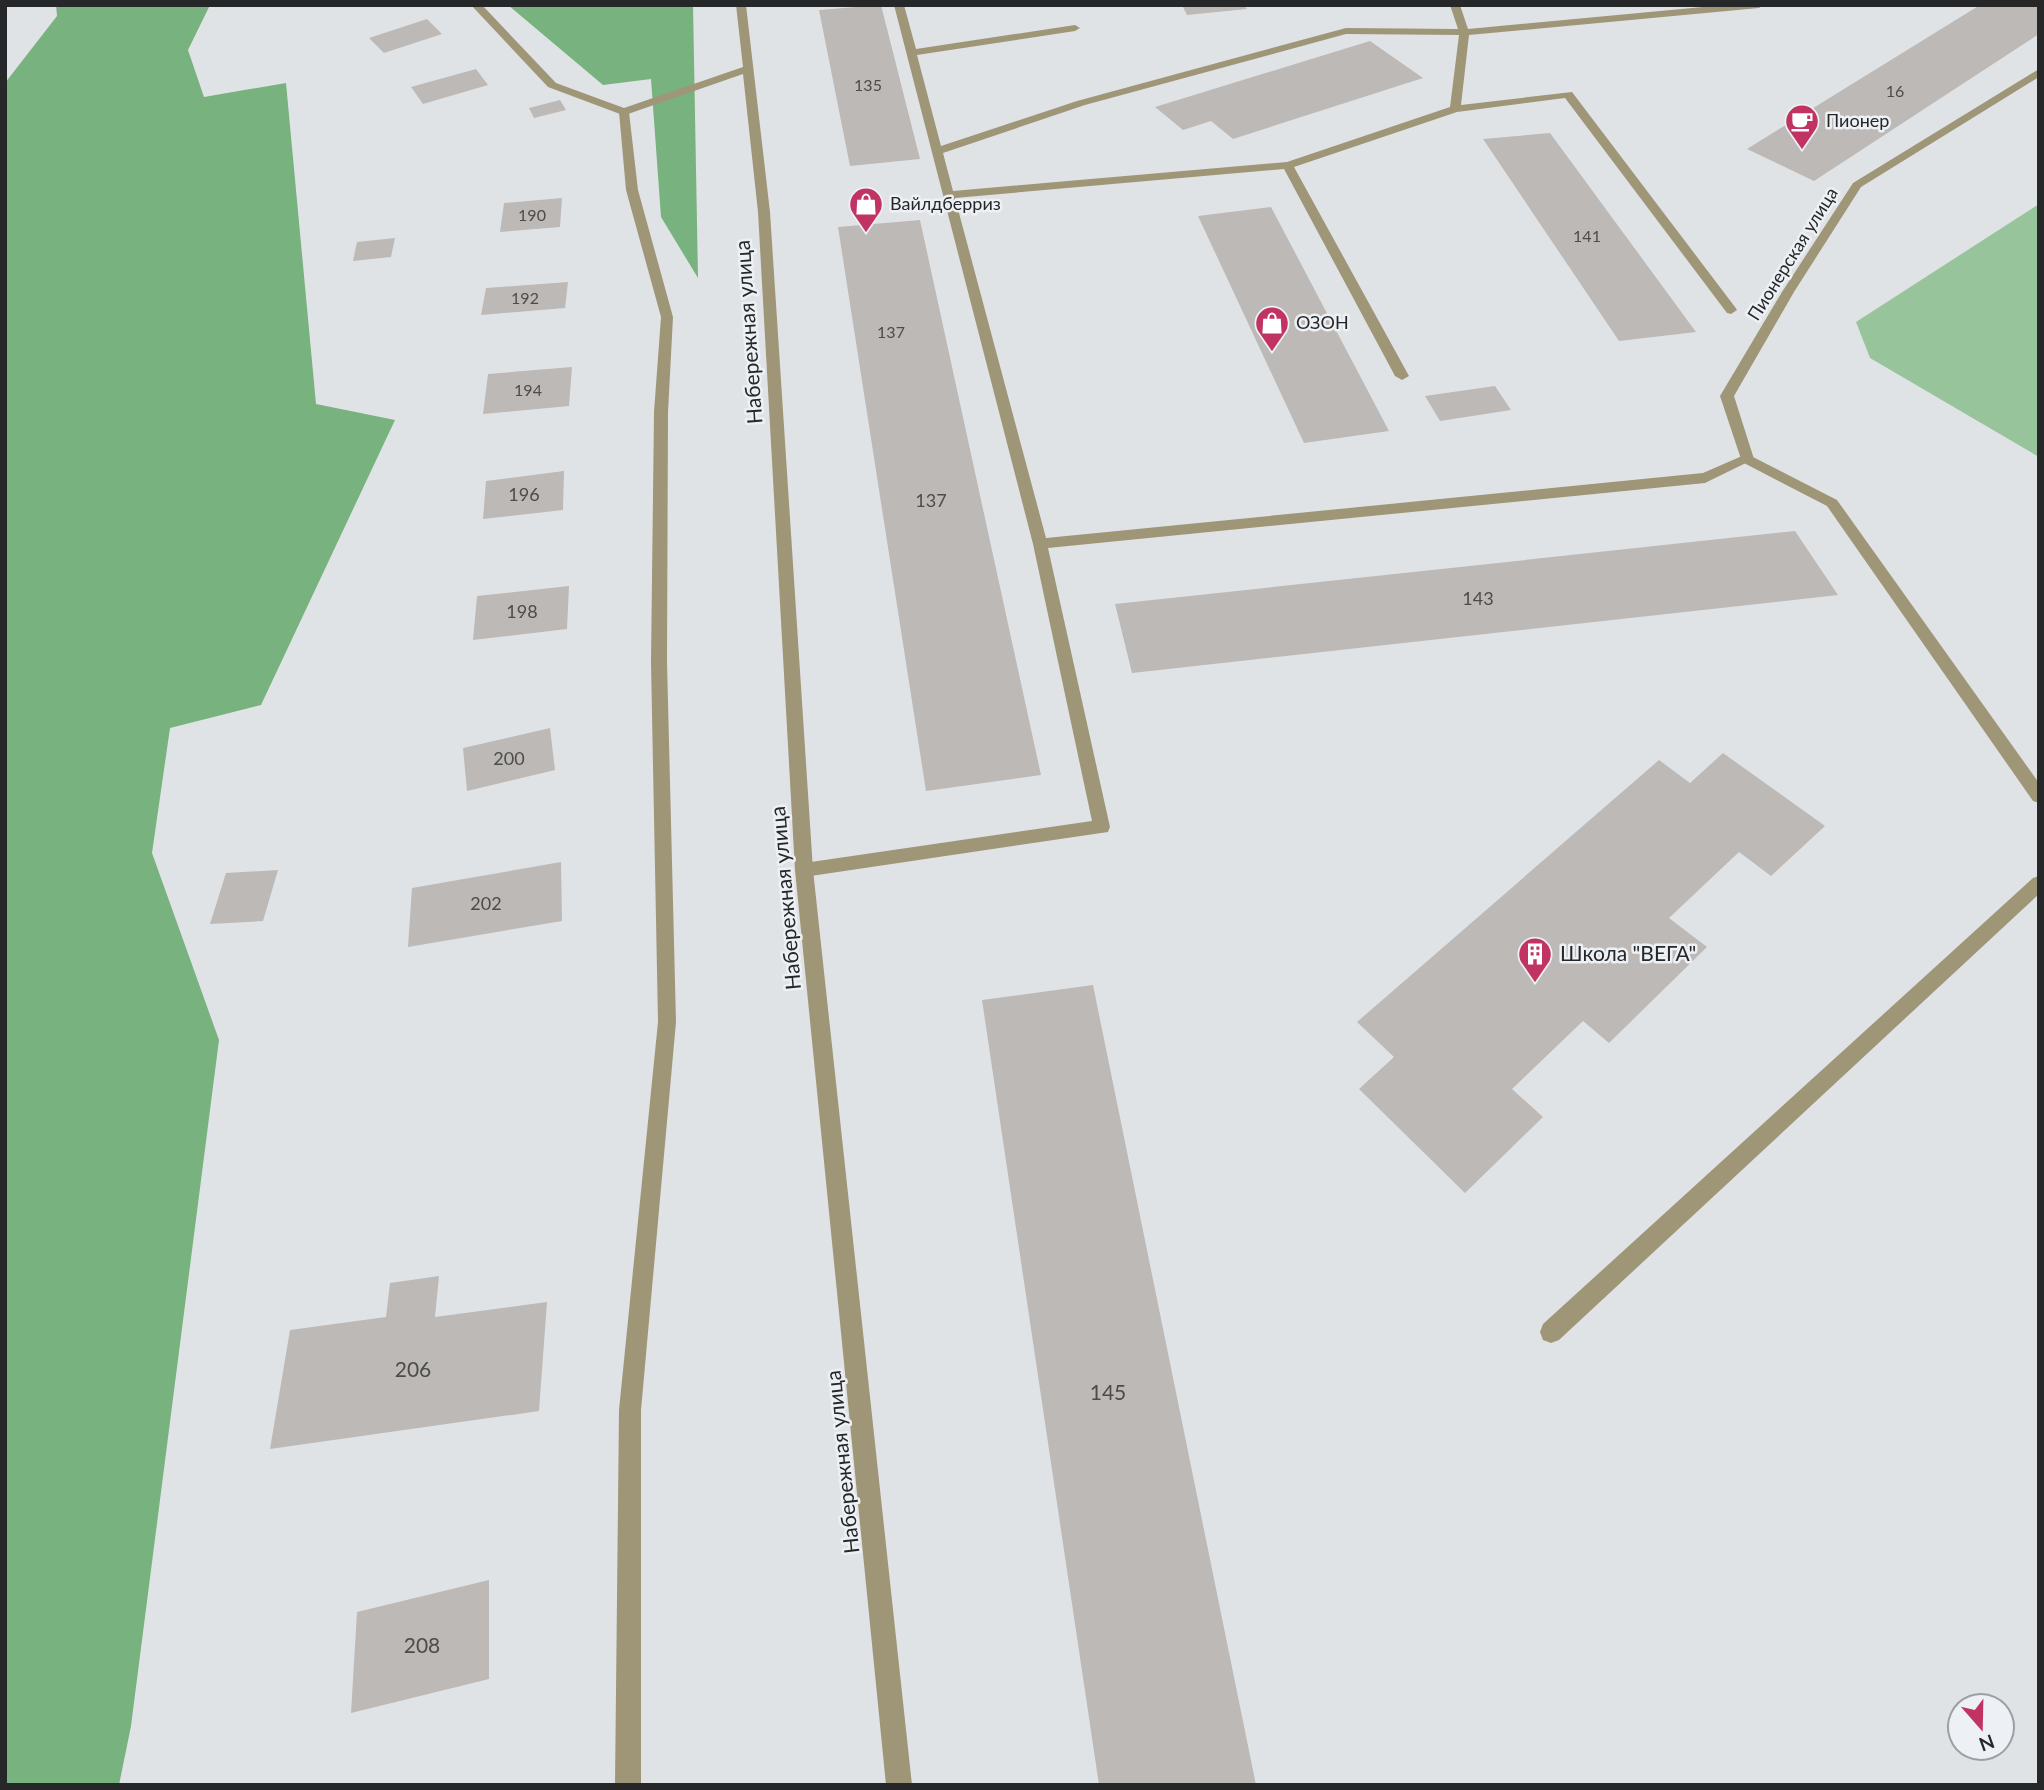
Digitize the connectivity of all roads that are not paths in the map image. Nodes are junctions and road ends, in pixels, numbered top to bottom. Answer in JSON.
{"nodes":[{"id":1,"x":476,"y":5,"type":"edge"},
{"id":2,"x":741,"y":5,"type":"edge"},
{"id":3,"x":899,"y":5,"type":"edge"},
{"id":4,"x":1455,"y":5,"type":"edge"},
{"id":5,"x":1759,"y":5,"type":"edge"},
{"id":6,"x":1076,"y":28,"type":"dead end"},
{"id":7,"x":1464,"y":33,"type":"junction"},
{"id":8,"x":912,"y":53,"type":"junction"},
{"id":9,"x":748,"y":69,"type":"junction"},
{"id":10,"x":2039,"y":72,"type":"edge"},
{"id":11,"x":1455,"y":109,"type":"junction"},
{"id":12,"x":624,"y":112,"type":"junction"},
{"id":13,"x":938,"y":151,"type":"junction"},
{"id":14,"x":1288,"y":164,"type":"junction"},
{"id":15,"x":950,"y":195,"type":"junction"},
{"id":16,"x":1731,"y":310,"type":"dead end"},
{"id":17,"x":1402,"y":376,"type":"dead end"},
{"id":18,"x":1747,"y":459,"type":"junction"},
{"id":19,"x":1040,"y":544,"type":"junction"},
{"id":20,"x":2039,"y":796,"type":"edge"},
{"id":21,"x":804,"y":870,"type":"junction"},
{"id":22,"x":2039,"y":883,"type":"edge"},
{"id":23,"x":1551,"y":1332,"type":"dead end"},
{"id":24,"x":628,"y":1785,"type":"edge"},
{"id":25,"x":900,"y":1785,"type":"edge"}],
"edges":[{"from":1,"to":12,"type":"street"},
{"from":2,"to":9,"type":"street","name":"Набережная улица"},
{"from":3,"to":8,"type":"street"},
{"from":4,"to":7,"type":"street"},
{"from":5,"to":7,"type":"street"},
{"from":6,"to":8,"type":"street"},
{"from":7,"to":11,"type":"street"},
{"from":7,"to":13,"type":"street"},
{"from":8,"to":13,"type":"street"},
{"from":9,"to":12,"type":"street"},
{"from":9,"to":21,"type":"street","name":"Набережная улица"},
{"from":10,"to":18,"type":"street","name":"Пионерская улица"},
{"from":11,"to":14,"type":"street"},
{"from":11,"to":16,"type":"street"},
{"from":12,"to":24,"type":"street"},
{"from":13,"to":15,"type":"street"},
{"from":14,"to":15,"type":"street"},
{"from":14,"to":17,"type":"street"},
{"from":15,"to":19,"type":"street"},
{"from":18,"to":19,"type":"street"},
{"from":18,"to":20,"type":"street"},
{"from":19,"to":21,"type":"street"},
{"from":21,"to":25,"type":"street","name":"Набережная улица"},
{"from":22,"to":23,"type":"street"}]}
